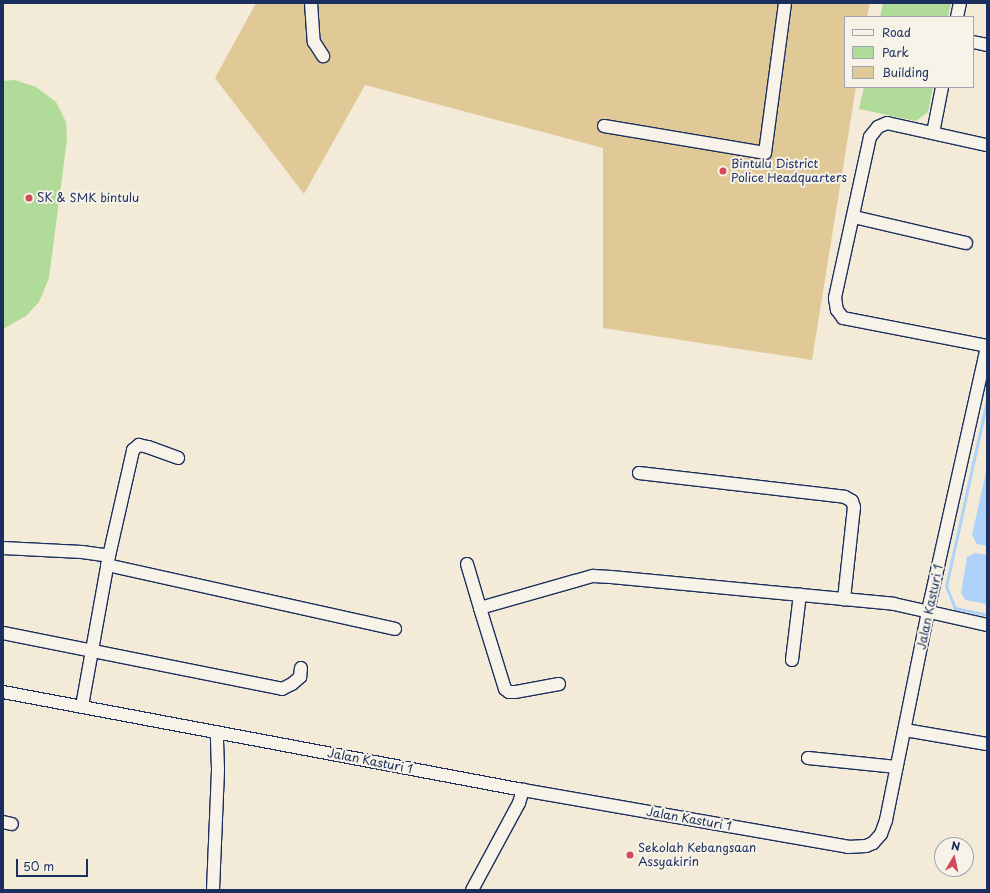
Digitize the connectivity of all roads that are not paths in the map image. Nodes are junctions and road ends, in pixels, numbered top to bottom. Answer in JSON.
{"nodes":[{"id":1,"x":311,"y":3,"type":"edge"},
{"id":2,"x":785,"y":3,"type":"edge"},
{"id":3,"x":960,"y":3,"type":"edge"},
{"id":4,"x":957,"y":16,"type":"edge"},
{"id":5,"x":974,"y":42,"type":"edge"},
{"id":6,"x":987,"y":45,"type":"edge"},
{"id":7,"x":323,"y":56,"type":"dead end"},
{"id":8,"x":942,"y":88,"type":"edge"},
{"id":9,"x":604,"y":126,"type":"dead end"},
{"id":10,"x":933,"y":133,"type":"junction"},
{"id":11,"x":986,"y":145,"type":"dead end"},
{"id":12,"x":854,"y":217,"type":"junction"},
{"id":13,"x":966,"y":243,"type":"dead end"},
{"id":14,"x":987,"y":347,"type":"edge"},
{"id":15,"x":983,"y":390,"type":"edge"},
{"id":16,"x":178,"y":458,"type":"dead end"},
{"id":17,"x":639,"y":473,"type":"dead end"},
{"id":18,"x":3,"y":548,"type":"edge"},
{"id":19,"x":108,"y":561,"type":"junction"},
{"id":20,"x":467,"y":564,"type":"dead end"},
{"id":21,"x":800,"y":594,"type":"junction"},
{"id":22,"x":844,"y":599,"type":"junction"},
{"id":23,"x":480,"y":608,"type":"junction"},
{"id":24,"x":929,"y":612,"type":"junction"},
{"id":25,"x":987,"y":625,"type":"edge"},
{"id":26,"x":395,"y":629,"type":"dead end"},
{"id":27,"x":3,"y":634,"type":"edge"},
{"id":28,"x":92,"y":652,"type":"junction"},
{"id":29,"x":792,"y":660,"type":"dead end"},
{"id":30,"x":301,"y":668,"type":"dead end"},
{"id":31,"x":559,"y":684,"type":"dead end"},
{"id":32,"x":3,"y":692,"type":"edge"},
{"id":33,"x":82,"y":706,"type":"junction"},
{"id":34,"x":905,"y":730,"type":"junction"},
{"id":35,"x":217,"y":732,"type":"junction"},
{"id":36,"x":987,"y":744,"type":"edge"},
{"id":37,"x":808,"y":758,"type":"dead end"},
{"id":38,"x":897,"y":767,"type":"junction"},
{"id":39,"x":523,"y":790,"type":"junction"},
{"id":40,"x":213,"y":890,"type":"edge"},
{"id":41,"x":472,"y":890,"type":"edge"}],
"edges":[{"from":1,"to":7,"type":"street"},
{"from":2,"to":9,"type":"street"},
{"from":3,"to":4,"type":"street"},
{"from":5,"to":6,"type":"street"},
{"from":8,"to":10,"type":"street"},
{"from":10,"to":11,"type":"street"},
{"from":10,"to":12,"type":"street"},
{"from":12,"to":13,"type":"street"},
{"from":12,"to":14,"type":"street"},
{"from":14,"to":15,"type":"street","name":"Jalan Kasturi 1"},
{"from":15,"to":24,"type":"street","name":"Jalan Kasturi 1"},
{"from":16,"to":19,"type":"street"},
{"from":17,"to":22,"type":"street"},
{"from":18,"to":19,"type":"street"},
{"from":19,"to":26,"type":"street"},
{"from":19,"to":28,"type":"street"},
{"from":20,"to":23,"type":"street"},
{"from":21,"to":22,"type":"street"},
{"from":21,"to":23,"type":"street"},
{"from":21,"to":29,"type":"street"},
{"from":22,"to":24,"type":"street"},
{"from":23,"to":31,"type":"street"},
{"from":24,"to":25,"type":"street"},
{"from":24,"to":34,"type":"street","name":"Jalan Kasturi 1"},
{"from":27,"to":28,"type":"street"},
{"from":28,"to":30,"type":"street"},
{"from":28,"to":33,"type":"street"},
{"from":32,"to":33,"type":"street","name":"Jalan Kasturi 1"},
{"from":33,"to":35,"type":"street","name":"Jalan Kasturi 1"},
{"from":34,"to":36,"type":"street"},
{"from":34,"to":38,"type":"street","name":"Jalan Kasturi 1"},
{"from":35,"to":39,"type":"street","name":"Jalan Kasturi 1"},
{"from":35,"to":40,"type":"street"},
{"from":37,"to":38,"type":"street"},
{"from":38,"to":39,"type":"street","name":"Jalan Kasturi 1"},
{"from":39,"to":41,"type":"street"}]}
